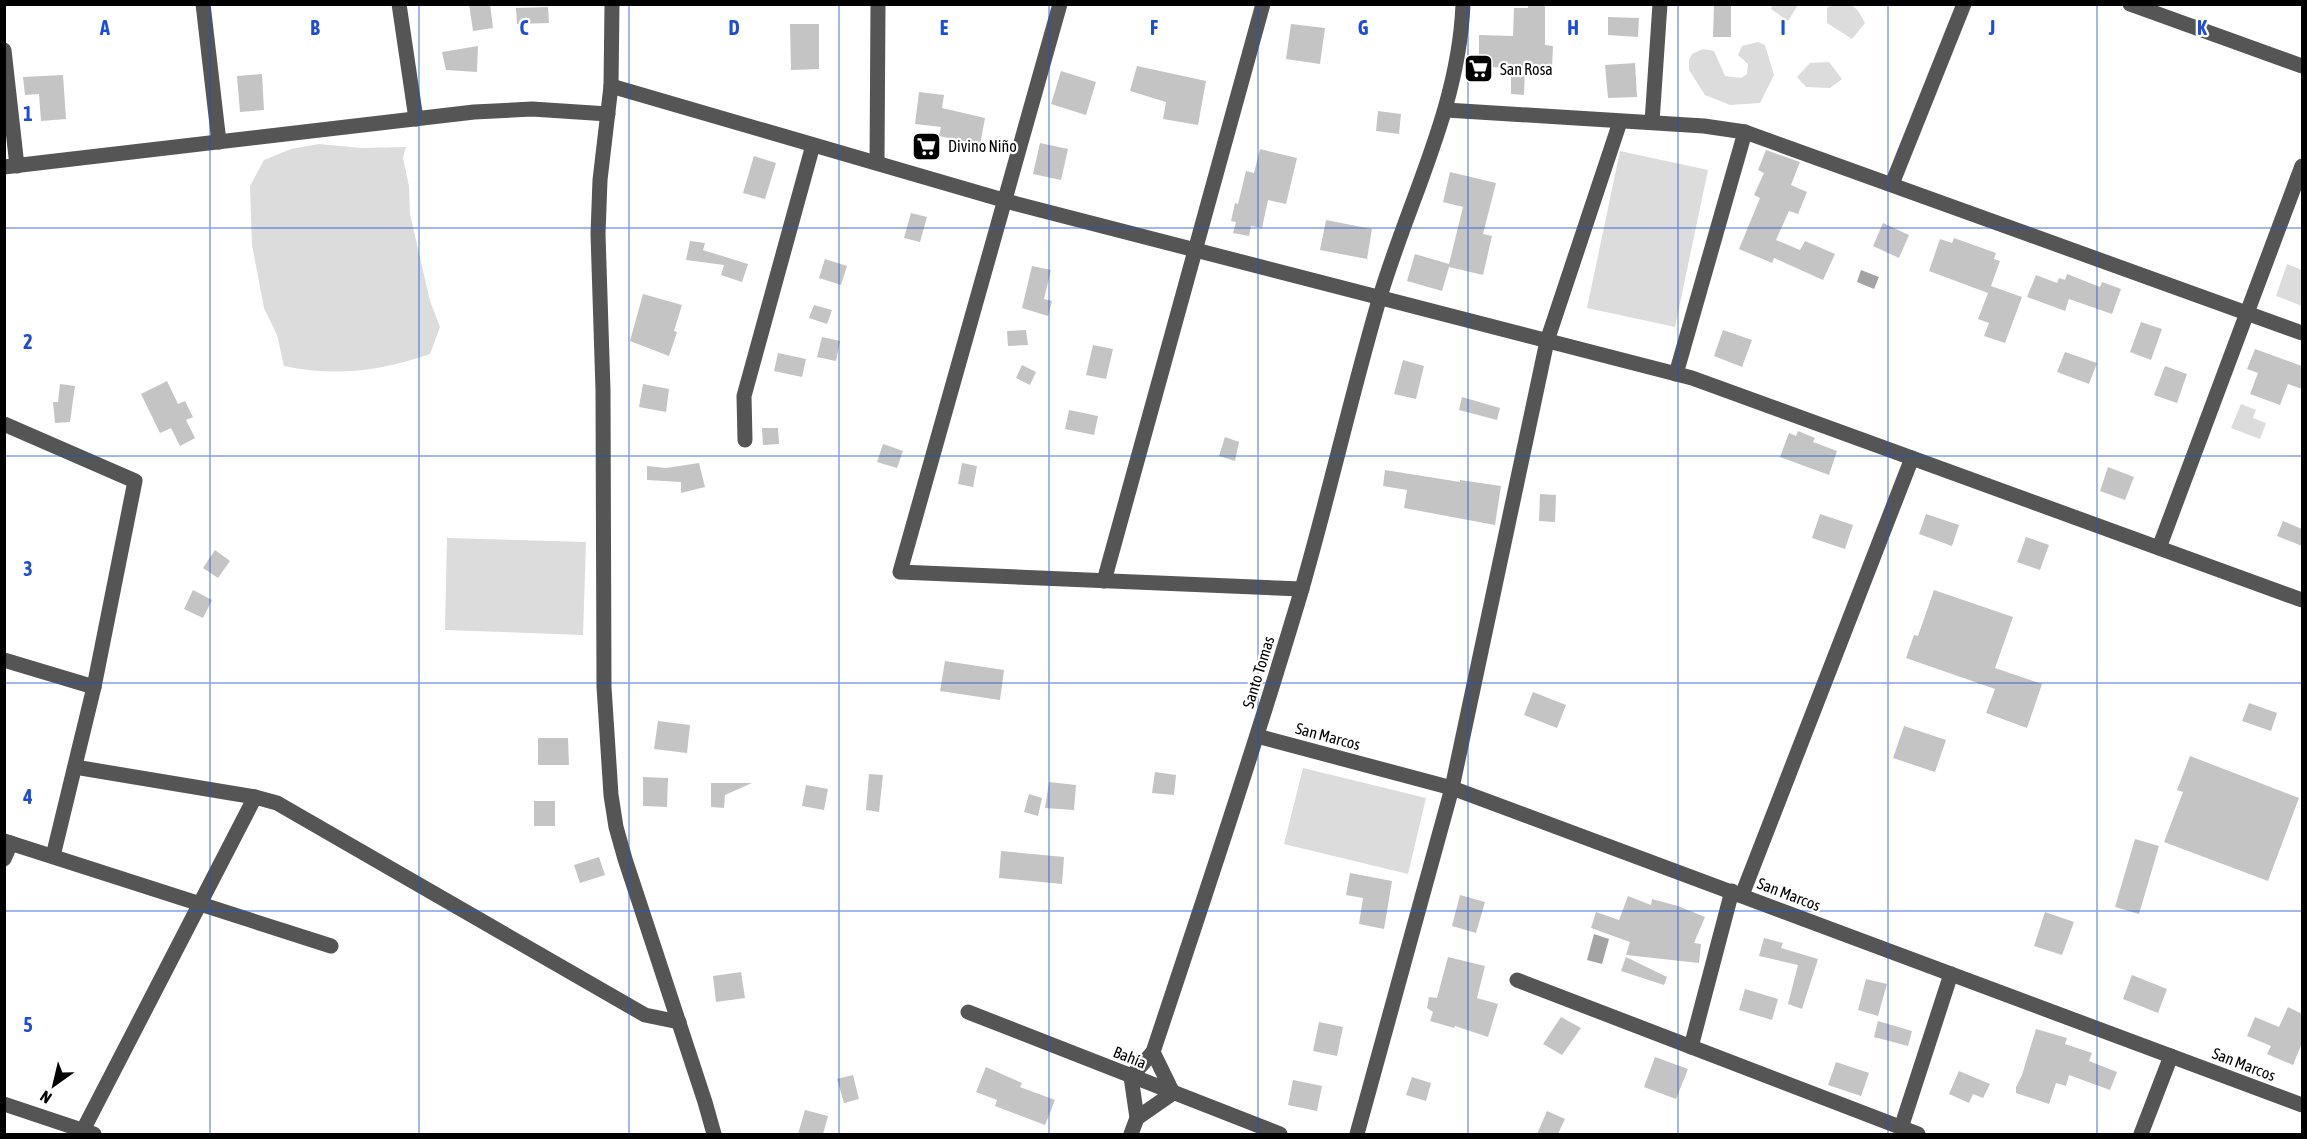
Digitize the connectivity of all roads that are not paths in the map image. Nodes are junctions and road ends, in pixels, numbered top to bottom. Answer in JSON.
{"nodes":[{"id":1,"x":203,"y":4,"type":"edge"},
{"id":2,"x":399,"y":4,"type":"edge"},
{"id":3,"x":612,"y":4,"type":"edge"},
{"id":4,"x":878,"y":4,"type":"edge"},
{"id":5,"x":1059,"y":4,"type":"edge"},
{"id":6,"x":1263,"y":4,"type":"edge"},
{"id":7,"x":1463,"y":4,"type":"edge"},
{"id":8,"x":1660,"y":4,"type":"edge"},
{"id":9,"x":1964,"y":4,"type":"edge"},
{"id":10,"x":2130,"y":4,"type":"edge"},
{"id":11,"x":4,"y":50,"type":"edge"},
{"id":12,"x":2302,"y":66,"type":"edge"},
{"id":13,"x":611,"y":86,"type":"junction"},
{"id":14,"x":1446,"y":110,"type":"junction"},
{"id":15,"x":608,"y":114,"type":"junction"},
{"id":16,"x":416,"y":119,"type":"junction"},
{"id":17,"x":1620,"y":122,"type":"junction"},
{"id":18,"x":1652,"y":122,"type":"junction"},
{"id":19,"x":1745,"y":132,"type":"junction"},
{"id":20,"x":219,"y":142,"type":"junction"},
{"id":21,"x":813,"y":145,"type":"junction"},
{"id":22,"x":877,"y":163,"type":"junction"},
{"id":23,"x":11,"y":166,"type":"edge"},
{"id":24,"x":2302,"y":166,"type":"edge"},
{"id":25,"x":1892,"y":184,"type":"junction"},
{"id":26,"x":1005,"y":200,"type":"junction"},
{"id":27,"x":1194,"y":250,"type":"junction"},
{"id":28,"x":1380,"y":298,"type":"junction"},
{"id":29,"x":2247,"y":313,"type":"junction"},
{"id":30,"x":2302,"y":333,"type":"edge"},
{"id":31,"x":1547,"y":341,"type":"junction"},
{"id":32,"x":1676,"y":374,"type":"junction"},
{"id":33,"x":4,"y":424,"type":"edge"},
{"id":34,"x":745,"y":440,"type":"dead end"},
{"id":35,"x":1912,"y":458,"type":"junction"},
{"id":36,"x":2158,"y":548,"type":"junction"},
{"id":37,"x":1104,"y":581,"type":"junction"},
{"id":38,"x":1302,"y":589,"type":"junction"},
{"id":39,"x":2302,"y":600,"type":"edge"},
{"id":40,"x":4,"y":660,"type":"edge"},
{"id":41,"x":94,"y":687,"type":"junction"},
{"id":42,"x":1257,"y":736,"type":"junction"},
{"id":43,"x":75,"y":767,"type":"junction"},
{"id":44,"x":1452,"y":788,"type":"junction"},
{"id":45,"x":255,"y":797,"type":"junction"},
{"id":46,"x":8,"y":842,"type":"edge"},
{"id":47,"x":53,"y":856,"type":"junction"},
{"id":48,"x":4,"y":859,"type":"edge"},
{"id":49,"x":1737,"y":893,"type":"junction"},
{"id":50,"x":201,"y":904,"type":"junction"},
{"id":51,"x":331,"y":946,"type":"dead end"},
{"id":52,"x":1951,"y":974,"type":"junction"},
{"id":53,"x":1517,"y":980,"type":"dead end"},
{"id":54,"x":968,"y":1012,"type":"dead end"},
{"id":55,"x":679,"y":1022,"type":"junction"},
{"id":56,"x":1691,"y":1047,"type":"junction"},
{"id":57,"x":1153,"y":1052,"type":"junction"},
{"id":58,"x":2172,"y":1056,"type":"junction"},
{"id":59,"x":1131,"y":1077,"type":"junction"},
{"id":60,"x":1173,"y":1093,"type":"junction"},
{"id":61,"x":4,"y":1104,"type":"edge"},
{"id":62,"x":2302,"y":1105,"type":"edge"},
{"id":63,"x":1137,"y":1118,"type":"junction"},
{"id":64,"x":1901,"y":1128,"type":"junction"},
{"id":65,"x":86,"y":1133,"type":"edge"},
{"id":66,"x":714,"y":1134,"type":"edge"},
{"id":67,"x":1131,"y":1134,"type":"edge"},
{"id":68,"x":1280,"y":1134,"type":"edge"},
{"id":69,"x":1357,"y":1134,"type":"edge"},
{"id":70,"x":1918,"y":1134,"type":"edge"},
{"id":71,"x":2141,"y":1134,"type":"edge"}],
"edges":[{"from":1,"to":20,"type":"street"},
{"from":2,"to":16,"type":"street"},
{"from":3,"to":13,"type":"street"},
{"from":4,"to":22,"type":"street"},
{"from":5,"to":26,"type":"street"},
{"from":6,"to":27,"type":"street"},
{"from":7,"to":14,"type":"street","name":"Santo Tomas"},
{"from":8,"to":18,"type":"street"},
{"from":9,"to":25,"type":"street"},
{"from":10,"to":12,"type":"street"},
{"from":11,"to":23,"type":"street"},
{"from":13,"to":15,"type":"street"},
{"from":13,"to":21,"type":"street"},
{"from":14,"to":17,"type":"street"},
{"from":14,"to":28,"type":"street","name":"Santo Tomas"},
{"from":15,"to":16,"type":"street"},
{"from":15,"to":55,"type":"street"},
{"from":16,"to":20,"type":"street"},
{"from":17,"to":18,"type":"street"},
{"from":17,"to":31,"type":"street"},
{"from":18,"to":19,"type":"street"},
{"from":19,"to":25,"type":"street"},
{"from":19,"to":32,"type":"street"},
{"from":20,"to":23,"type":"street"},
{"from":21,"to":22,"type":"street"},
{"from":21,"to":34,"type":"street"},
{"from":22,"to":26,"type":"street"},
{"from":24,"to":29,"type":"street"},
{"from":25,"to":29,"type":"street"},
{"from":26,"to":27,"type":"street"},
{"from":26,"to":37,"type":"street"},
{"from":27,"to":28,"type":"street"},
{"from":27,"to":37,"type":"street"},
{"from":28,"to":31,"type":"street"},
{"from":28,"to":38,"type":"street","name":"Santo Tomas"},
{"from":29,"to":30,"type":"street"},
{"from":29,"to":36,"type":"street"},
{"from":31,"to":32,"type":"street"},
{"from":31,"to":44,"type":"street"},
{"from":32,"to":35,"type":"street"},
{"from":33,"to":41,"type":"street"},
{"from":35,"to":36,"type":"street"},
{"from":35,"to":49,"type":"street"},
{"from":36,"to":39,"type":"street"},
{"from":37,"to":38,"type":"street"},
{"from":38,"to":42,"type":"street","name":"Santo Tomas"},
{"from":40,"to":41,"type":"street"},
{"from":41,"to":43,"type":"street"},
{"from":42,"to":44,"type":"street","name":"San Marcos"},
{"from":42,"to":57,"type":"street","name":"Santo Tomas"},
{"from":43,"to":45,"type":"street"},
{"from":43,"to":47,"type":"street"},
{"from":44,"to":49,"type":"street","name":"San Marcos"},
{"from":44,"to":69,"type":"street"},
{"from":45,"to":50,"type":"street"},
{"from":45,"to":55,"type":"street"},
{"from":46,"to":47,"type":"street"},
{"from":46,"to":48,"type":"street"},
{"from":47,"to":50,"type":"street"},
{"from":49,"to":52,"type":"street","name":"San Marcos"},
{"from":49,"to":56,"type":"street"},
{"from":50,"to":51,"type":"street"},
{"from":50,"to":65,"type":"street"},
{"from":52,"to":58,"type":"street","name":"San Marcos"},
{"from":52,"to":64,"type":"street"},
{"from":53,"to":56,"type":"street"},
{"from":54,"to":59,"type":"street","name":"Bahía"},
{"from":55,"to":66,"type":"street"},
{"from":56,"to":64,"type":"street"},
{"from":57,"to":59,"type":"street","name":"Santo Tomas"},
{"from":57,"to":60,"type":"street"},
{"from":58,"to":62,"type":"street","name":"San Marcos"},
{"from":58,"to":71,"type":"street"},
{"from":59,"to":60,"type":"street","name":"Bahía"},
{"from":59,"to":63,"type":"street"},
{"from":60,"to":63,"type":"street"},
{"from":60,"to":68,"type":"street","name":"Bahía"},
{"from":61,"to":65,"type":"street"},
{"from":63,"to":67,"type":"street"},
{"from":64,"to":70,"type":"street"}]}
